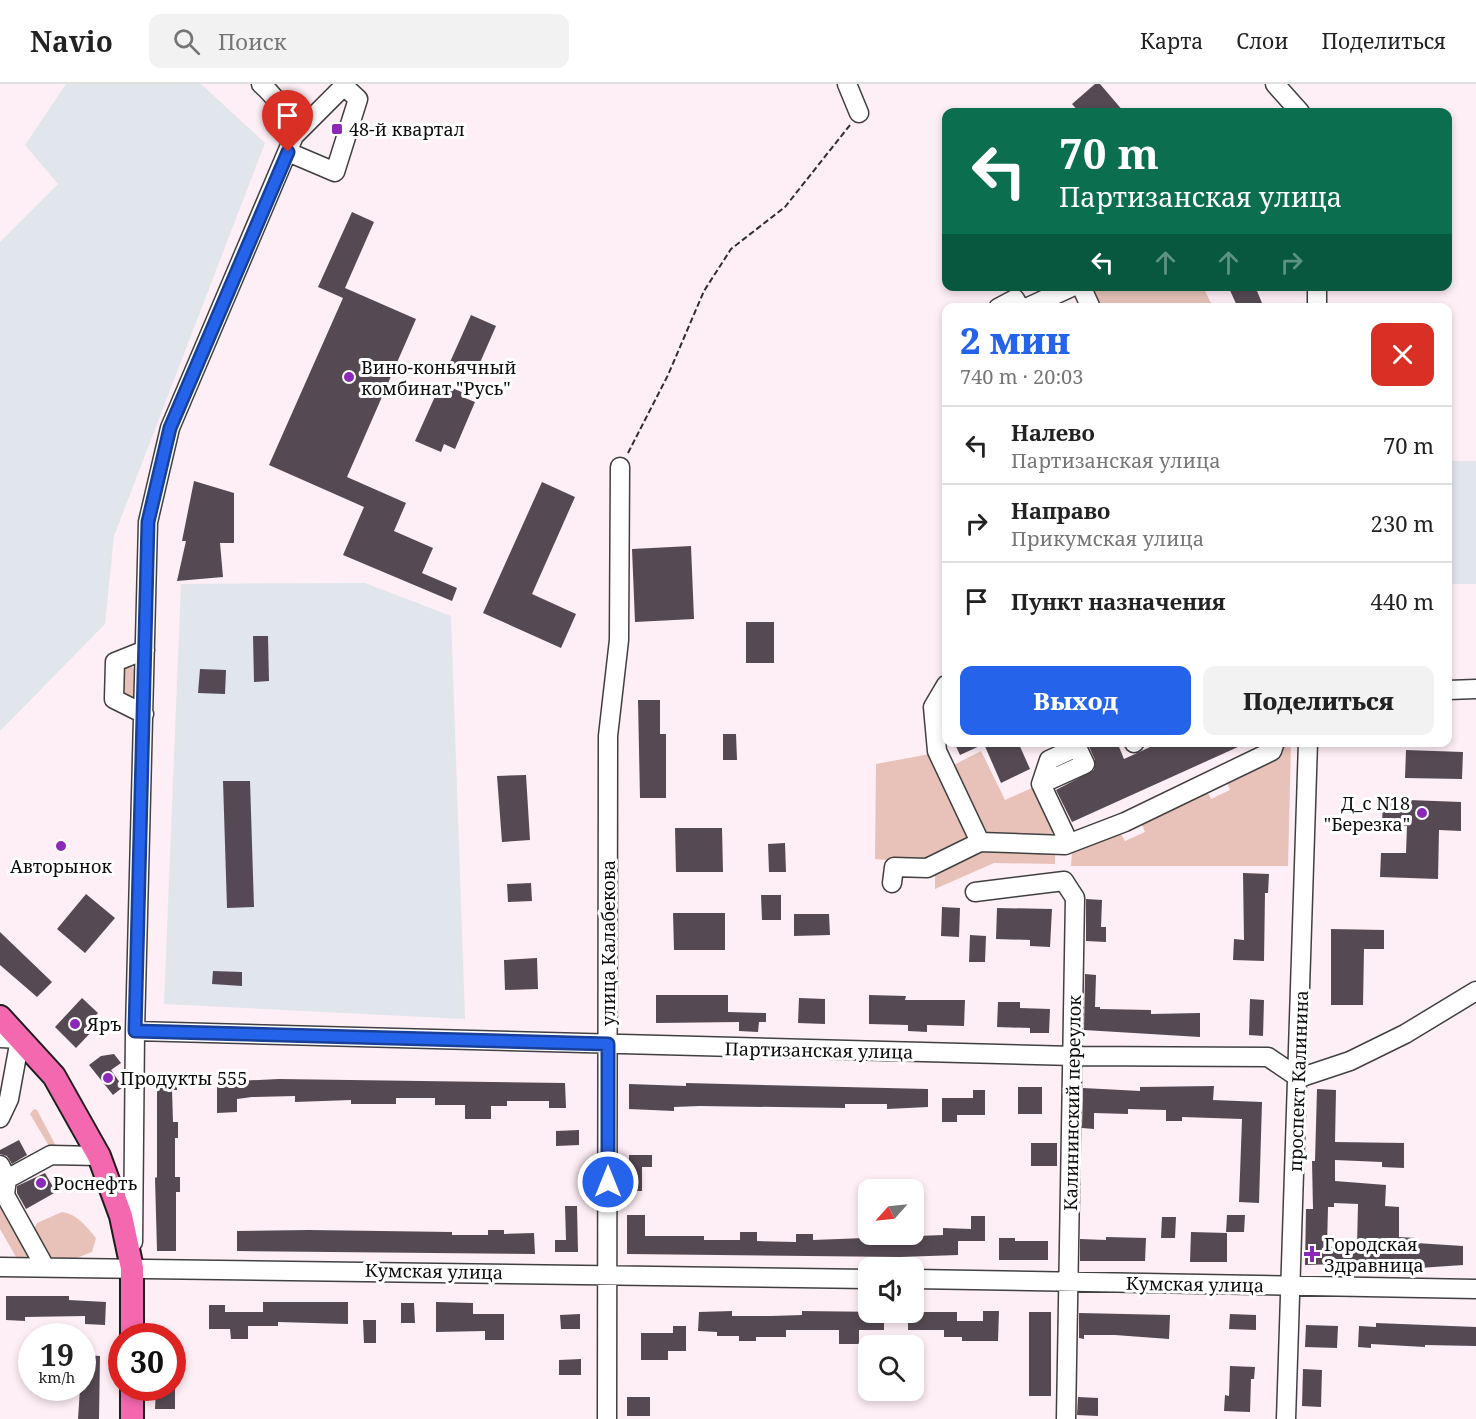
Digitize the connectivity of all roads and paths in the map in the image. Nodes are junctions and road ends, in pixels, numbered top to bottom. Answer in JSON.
{"nodes":[{"id":1,"x":261,"y":84,"type":"edge"},
{"id":2,"x":847,"y":84,"type":"edge"},
{"id":3,"x":1275,"y":84,"type":"edge"},
{"id":4,"x":345,"y":85,"type":"edge"},
{"id":5,"x":1296,"y":108,"type":"edge"},
{"id":6,"x":859,"y":113,"type":"joint"},
{"id":7,"x":291,"y":144,"type":"junction"},
{"id":8,"x":1063,"y":291,"type":"edge"},
{"id":9,"x":1037,"y":303,"type":"edge"},
{"id":10,"x":620,"y":467,"type":"joint"},
{"id":11,"x":145,"y":650,"type":"junction"},
{"id":12,"x":1476,"y":688,"type":"edge"},
{"id":13,"x":1452,"y":690,"type":"edge"},
{"id":14,"x":942,"y":692,"type":"edge"},
{"id":15,"x":144,"y":714,"type":"junction"},
{"id":16,"x":1273,"y":747,"type":"edge"},
{"id":17,"x":1308,"y":747,"type":"edge"},
{"id":18,"x":1041,"y":784,"type":"dead end"},
{"id":19,"x":980,"y":842,"type":"junction"},
{"id":20,"x":1069,"y":843,"type":"junction"},
{"id":21,"x":892,"y":883,"type":"dead end"},
{"id":22,"x":975,"y":892,"type":"dead end"},
{"id":23,"x":1476,"y":991,"type":"edge"},
{"id":24,"x":0,"y":1017,"type":"edge"},
{"id":25,"x":135,"y":1031,"type":"junction"},
{"id":26,"x":10,"y":1039,"type":"edge"},
{"id":27,"x":608,"y":1044,"type":"junction"},
{"id":28,"x":1074,"y":1056,"type":"junction"},
{"id":29,"x":1299,"y":1078,"type":"junction"},
{"id":30,"x":0,"y":1118,"type":"edge"},
{"id":31,"x":99,"y":1156,"type":"junction"},
{"id":32,"x":4,"y":1172,"type":"edge"},
{"id":33,"x":0,"y":1267,"type":"edge"},
{"id":34,"x":45,"y":1267,"type":"junction"},
{"id":35,"x":132,"y":1268,"type":"junction"},
{"id":36,"x":608,"y":1273,"type":"junction"},
{"id":37,"x":858,"y":1278,"type":"edge"},
{"id":38,"x":924,"y":1279,"type":"edge"},
{"id":39,"x":1069,"y":1282,"type":"junction"},
{"id":40,"x":1290,"y":1286,"type":"junction"},
{"id":41,"x":1476,"y":1290,"type":"edge"},
{"id":42,"x":132,"y":1323,"type":"edge"},
{"id":43,"x":132,"y":1401,"type":"edge"},
{"id":44,"x":132,"y":1419,"type":"edge"},
{"id":45,"x":607,"y":1419,"type":"edge"},
{"id":46,"x":1066,"y":1419,"type":"edge"},
{"id":47,"x":1286,"y":1419,"type":"edge"}],
"edges":[{"from":1,"to":7,"type":"street"},
{"from":2,"to":6,"type":"street"},
{"from":3,"to":5,"type":"street"},
{"from":4,"to":7,"type":"street"},
{"from":4,"to":7,"type":"street"},
{"from":6,"to":10,"type":"path"},
{"from":7,"to":11,"type":"street"},
{"from":8,"to":9,"type":"street"},
{"from":10,"to":27,"type":"street","name":"улица Калабекова"},
{"from":11,"to":15,"type":"street"},
{"from":11,"to":15,"type":"street"},
{"from":12,"to":13,"type":"street"},
{"from":14,"to":19,"type":"street"},
{"from":15,"to":25,"type":"street"},
{"from":16,"to":20,"type":"street"},
{"from":17,"to":29,"type":"street","name":"проспект Калинина"},
{"from":18,"to":20,"type":"street"},
{"from":19,"to":20,"type":"street"},
{"from":19,"to":21,"type":"street"},
{"from":22,"to":28,"type":"street","name":"Калининский переулок"},
{"from":23,"to":29,"type":"street"},
{"from":24,"to":26,"type":"main road"},
{"from":25,"to":27,"type":"street","name":"Партизанская улица"},
{"from":25,"to":35,"type":"street"},
{"from":26,"to":30,"type":"street"},
{"from":26,"to":31,"type":"main road"},
{"from":27,"to":28,"type":"street","name":"Партизанская улица"},
{"from":27,"to":36,"type":"street","name":"улица Калабекова"},
{"from":28,"to":29,"type":"street","name":"Партизанская улица"},
{"from":28,"to":39,"type":"street","name":"Калининский переулок"},
{"from":29,"to":40,"type":"street","name":"проспект Калинина"},
{"from":31,"to":32,"type":"street"},
{"from":31,"to":35,"type":"main road"},
{"from":32,"to":34,"type":"street"},
{"from":33,"to":34,"type":"street","name":"Кумская улица"},
{"from":34,"to":35,"type":"street","name":"Кумская улица"},
{"from":35,"to":36,"type":"street","name":"Кумская улица"},
{"from":35,"to":42,"type":"main road"},
{"from":36,"to":37,"type":"street","name":"Кумская улица"},
{"from":36,"to":45,"type":"street","name":"улица Калабекова"},
{"from":38,"to":39,"type":"street","name":"Кумская улица"},
{"from":39,"to":40,"type":"street","name":"Кумская улица"},
{"from":39,"to":46,"type":"street","name":"Калининский переулок"},
{"from":40,"to":41,"type":"street","name":"Кумская улица"},
{"from":40,"to":47,"type":"street","name":"проспект Калинина"},
{"from":43,"to":44,"type":"main road"}]}
